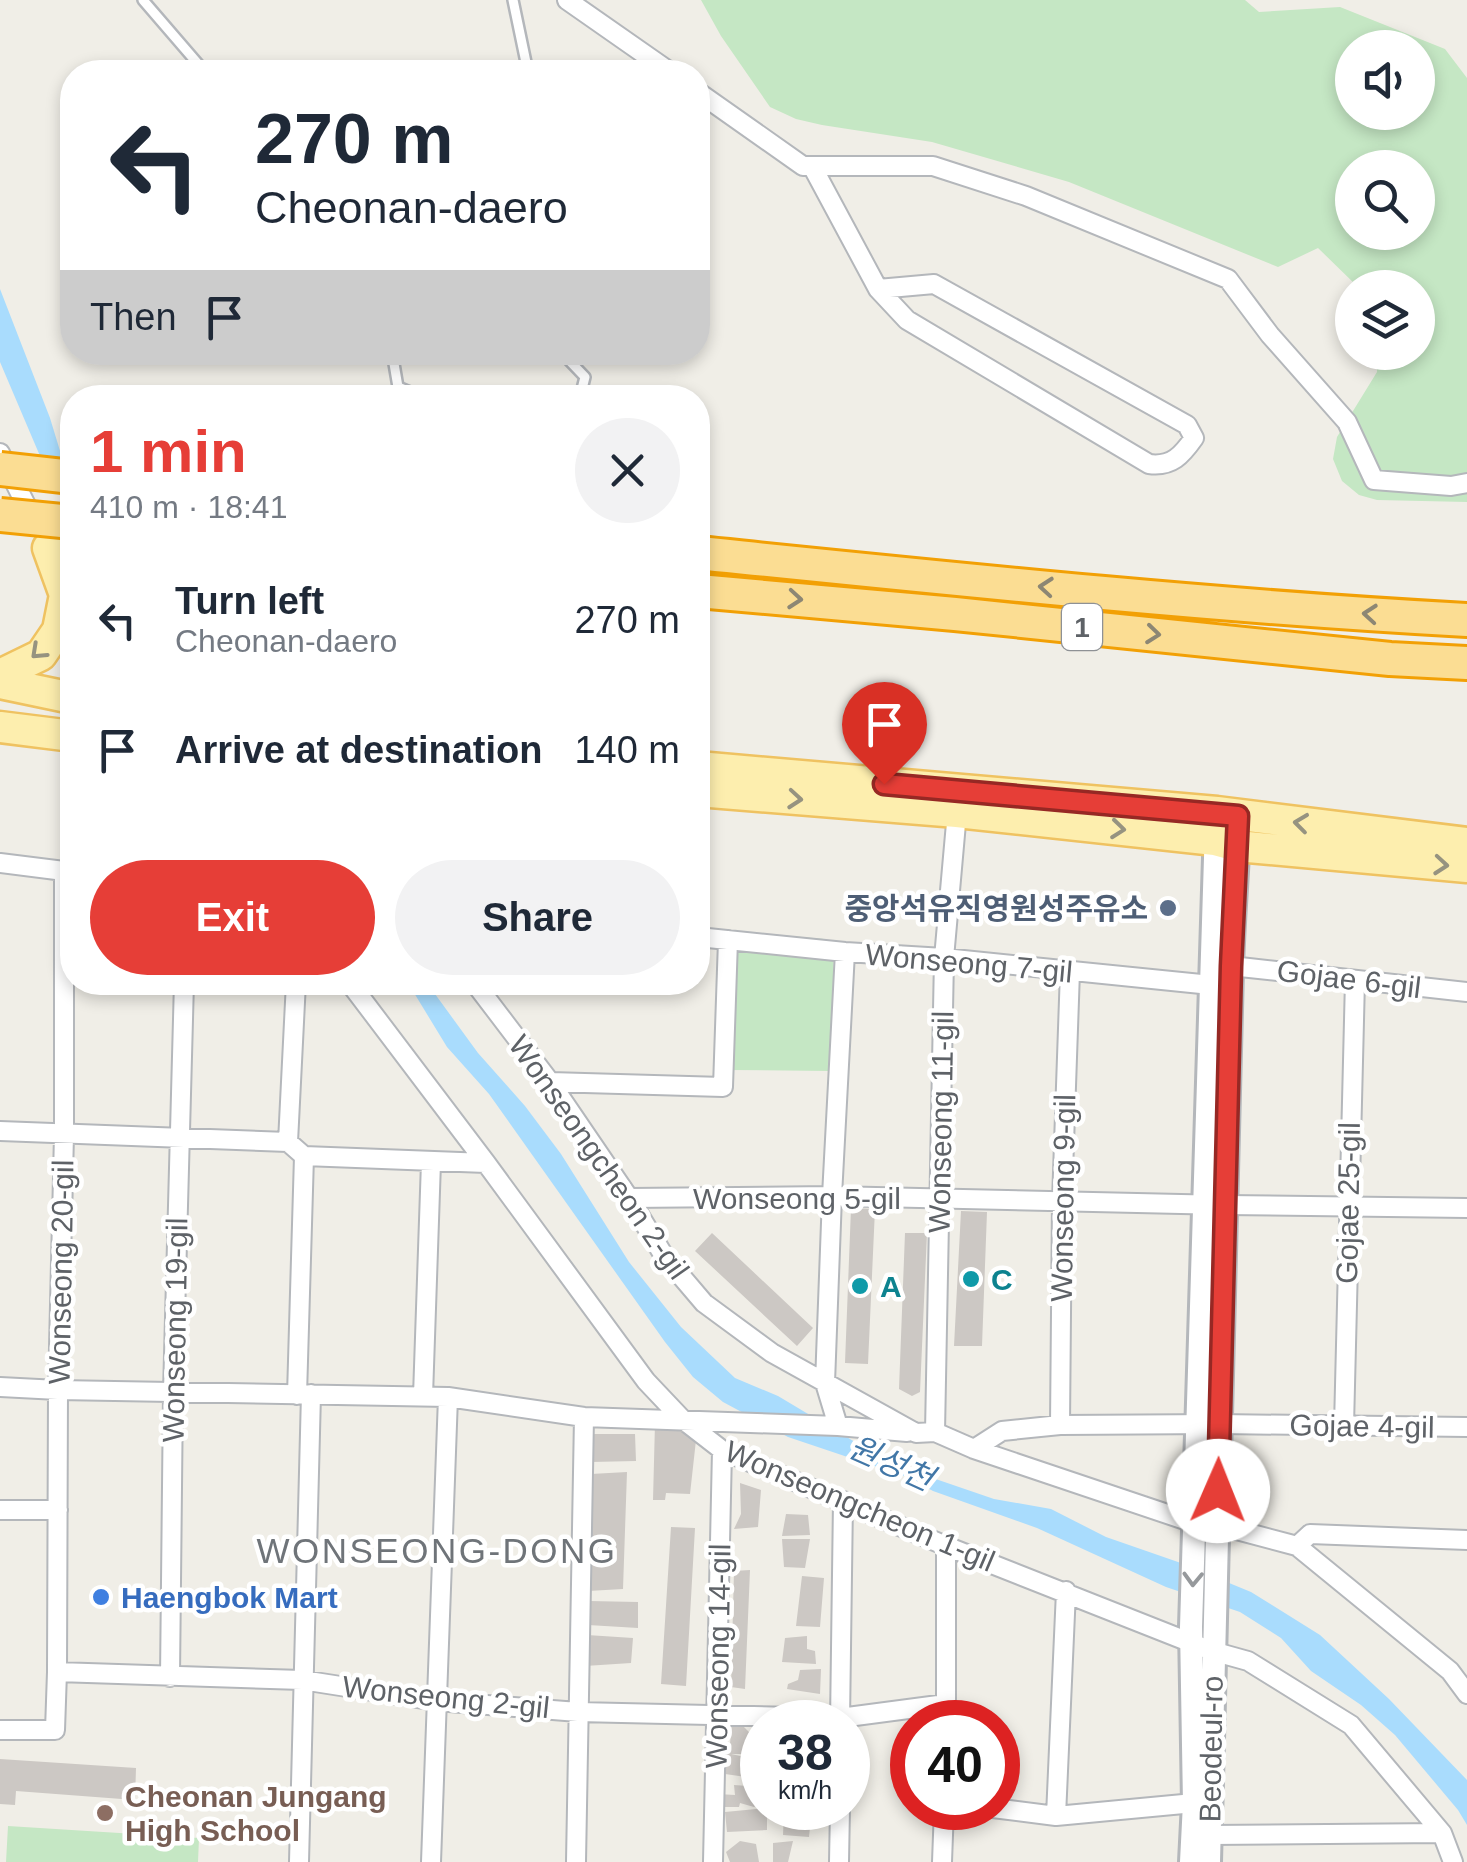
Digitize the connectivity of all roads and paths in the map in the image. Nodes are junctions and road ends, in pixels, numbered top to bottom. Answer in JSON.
{"nodes":[{"id":1,"x":142,"y":0,"type":"edge"},
{"id":2,"x":513,"y":0,"type":"edge"},
{"id":3,"x":567,"y":0,"type":"edge"},
{"id":4,"x":194,"y":60,"type":"edge"},
{"id":5,"x":526,"y":60,"type":"edge"},
{"id":6,"x":653,"y":60,"type":"edge"},
{"id":7,"x":710,"y":100,"type":"edge"},
{"id":8,"x":812,"y":166,"type":"junction"},
{"id":9,"x":878,"y":288,"type":"junction"},
{"id":10,"x":0,"y":452,"type":"edge"},
{"id":11,"x":0,"y":469,"type":"edge"},
{"id":12,"x":60,"y":476,"type":"edge"},
{"id":13,"x":1467,"y":482,"type":"edge"},
{"id":14,"x":0,"y":514,"type":"edge"},
{"id":15,"x":60,"y":521,"type":"edge"},
{"id":16,"x":48,"y":548,"type":"junction"},
{"id":17,"x":710,"y":554,"type":"edge"},
{"id":18,"x":60,"y":568,"type":"edge"},
{"id":19,"x":60,"y":581,"type":"edge"},
{"id":20,"x":710,"y":591,"type":"edge"},
{"id":21,"x":60,"y":620,"type":"edge"},
{"id":22,"x":1467,"y":620,"type":"edge"},
{"id":23,"x":1467,"y":664,"type":"edge"},
{"id":24,"x":0,"y":675,"type":"edge"},
{"id":25,"x":0,"y":683,"type":"edge"},
{"id":26,"x":60,"y":696,"type":"edge"},
{"id":27,"x":0,"y":727,"type":"edge"},
{"id":28,"x":60,"y":734,"type":"edge"},
{"id":29,"x":710,"y":768,"type":"edge"},
{"id":30,"x":710,"y":792,"type":"edge"},
{"id":31,"x":957,"y":812,"type":"junction"},
{"id":32,"x":1227,"y":828,"type":"junction"},
{"id":33,"x":1467,"y":842,"type":"edge"},
{"id":34,"x":0,"y":863,"type":"edge"},
{"id":35,"x":1467,"y":867,"type":"edge"},
{"id":36,"x":60,"y":871,"type":"edge"},
{"id":37,"x":710,"y":938,"type":"edge"},
{"id":38,"x":728,"y":940,"type":"junction"},
{"id":39,"x":845,"y":952,"type":"junction"},
{"id":40,"x":944,"y":958,"type":"junction"},
{"id":41,"x":1231,"y":966,"type":"junction"},
{"id":42,"x":1070,"y":970,"type":"junction"},
{"id":43,"x":1355,"y":980,"type":"junction"},
{"id":44,"x":1211,"y":985,"type":"junction"},
{"id":45,"x":1467,"y":992,"type":"edge"},
{"id":46,"x":66,"y":995,"type":"edge"},
{"id":47,"x":183,"y":995,"type":"edge"},
{"id":48,"x":295,"y":995,"type":"edge"},
{"id":49,"x":360,"y":995,"type":"edge"},
{"id":50,"x":484,"y":995,"type":"edge"},
{"id":51,"x":550,"y":1082,"type":"junction"},
{"id":52,"x":0,"y":1131,"type":"edge"},
{"id":53,"x":64,"y":1134,"type":"junction"},
{"id":54,"x":178,"y":1136,"type":"junction"},
{"id":55,"x":288,"y":1142,"type":"junction"},
{"id":56,"x":304,"y":1156,"type":"junction"},
{"id":57,"x":431,"y":1162,"type":"junction"},
{"id":58,"x":486,"y":1162,"type":"junction"},
{"id":59,"x":832,"y":1196,"type":"junction"},
{"id":60,"x":629,"y":1198,"type":"junction"},
{"id":61,"x":939,"y":1198,"type":"junction"},
{"id":62,"x":1062,"y":1201,"type":"junction"},
{"id":63,"x":1215,"y":1205,"type":"junction"},
{"id":64,"x":1348,"y":1206,"type":"junction"},
{"id":65,"x":1467,"y":1208,"type":"edge"},
{"id":66,"x":825,"y":1382,"type":"junction"},
{"id":67,"x":0,"y":1387,"type":"edge"},
{"id":68,"x":58,"y":1390,"type":"junction"},
{"id":69,"x":173,"y":1392,"type":"junction"},
{"id":70,"x":304,"y":1394,"type":"junction"},
{"id":71,"x":423,"y":1396,"type":"junction"},
{"id":72,"x":448,"y":1397,"type":"junction"},
{"id":73,"x":584,"y":1417,"type":"junction"},
{"id":74,"x":682,"y":1419,"type":"junction"},
{"id":75,"x":1208,"y":1424,"type":"junction"},
{"id":76,"x":1060,"y":1425,"type":"junction"},
{"id":77,"x":838,"y":1426,"type":"junction"},
{"id":78,"x":1344,"y":1426,"type":"junction"},
{"id":79,"x":1467,"y":1427,"type":"edge"},
{"id":80,"x":925,"y":1432,"type":"junction"},
{"id":81,"x":974,"y":1448,"type":"junction"},
{"id":82,"x":722,"y":1450,"type":"junction"},
{"id":83,"x":844,"y":1501,"type":"junction"},
{"id":84,"x":0,"y":1510,"type":"edge"},
{"id":85,"x":58,"y":1510,"type":"junction"},
{"id":86,"x":1206,"y":1530,"type":"junction"},
{"id":87,"x":1467,"y":1540,"type":"edge"},
{"id":88,"x":946,"y":1546,"type":"junction"},
{"id":89,"x":1297,"y":1546,"type":"junction"},
{"id":90,"x":1066,"y":1592,"type":"junction"},
{"id":91,"x":1202,"y":1639,"type":"junction"},
{"id":92,"x":1458,"y":1671,"type":"edge"},
{"id":93,"x":58,"y":1672,"type":"junction"},
{"id":94,"x":170,"y":1677,"type":"junction"},
{"id":95,"x":302,"y":1680,"type":"junction"},
{"id":96,"x":1467,"y":1694,"type":"edge"},
{"id":97,"x":840,"y":1700,"type":"edge"},
{"id":98,"x":946,"y":1700,"type":"edge"},
{"id":99,"x":436,"y":1702,"type":"junction"},
{"id":100,"x":578,"y":1712,"type":"junction"},
{"id":101,"x":715,"y":1714,"type":"junction"},
{"id":102,"x":740,"y":1715,"type":"edge"},
{"id":103,"x":0,"y":1730,"type":"edge"},
{"id":104,"x":1194,"y":1802,"type":"junction"},
{"id":105,"x":1020,"y":1811,"type":"edge"},
{"id":106,"x":1056,"y":1816,"type":"junction"},
{"id":107,"x":840,"y":1830,"type":"edge"},
{"id":108,"x":943,"y":1830,"type":"edge"},
{"id":109,"x":1442,"y":1833,"type":"junction"},
{"id":110,"x":1210,"y":1835,"type":"junction"},
{"id":111,"x":299,"y":1862,"type":"edge"},
{"id":112,"x":430,"y":1862,"type":"edge"},
{"id":113,"x":576,"y":1862,"type":"edge"},
{"id":114,"x":713,"y":1862,"type":"edge"},
{"id":115,"x":839,"y":1862,"type":"edge"},
{"id":116,"x":942,"y":1862,"type":"edge"},
{"id":117,"x":1191,"y":1862,"type":"edge"},
{"id":118,"x":1209,"y":1862,"type":"edge"},
{"id":119,"x":1453,"y":1862,"type":"edge"}],
"edges":[{"from":1,"to":4,"type":"lane"},
{"from":2,"to":5,"type":"lane"},
{"from":3,"to":6,"type":"street"},
{"from":7,"to":8,"type":"street"},
{"from":8,"to":9,"type":"street"},
{"from":8,"to":13,"type":"street"},
{"from":9,"to":9,"type":"street"},
{"from":10,"to":16,"type":"street"},
{"from":11,"to":12,"type":"highway","bridge":true},
{"from":14,"to":15,"type":"highway","bridge":true},
{"from":16,"to":18,"type":"street"},
{"from":16,"to":19,"type":"main road","one_way":true},
{"from":22,"to":17,"type":"highway","number":"1","one_way":true},
{"from":20,"to":23,"type":"highway","number":"1","one_way":true},
{"from":21,"to":24,"type":"main road","one_way":true},
{"from":25,"to":26,"type":"main road"},
{"from":27,"to":28,"type":"main road"},
{"from":29,"to":32,"type":"main road"},
{"from":30,"to":31,"type":"main road","one_way":true},
{"from":31,"to":32,"type":"main road","one_way":true},
{"from":31,"to":40,"type":"street","name":"Wonseong 11-gil"},
{"from":33,"to":32,"type":"main road","one_way":true},
{"from":32,"to":35,"type":"main road","one_way":true},
{"from":32,"to":41,"type":"street"},
{"from":32,"to":44,"type":"street"},
{"from":34,"to":36,"type":"street"},
{"from":37,"to":38,"type":"street","name":"Wonseong 7-gil"},
{"from":38,"to":39,"type":"street","name":"Wonseong 7-gil"},
{"from":38,"to":51,"type":"street"},
{"from":39,"to":40,"type":"street","name":"Wonseong 7-gil"},
{"from":39,"to":59,"type":"street"},
{"from":40,"to":42,"type":"street","name":"Wonseong 7-gil"},
{"from":40,"to":61,"type":"street","name":"Wonseong 11-gil"},
{"from":41,"to":43,"type":"street","name":"Gojae 6-gil"},
{"from":41,"to":63,"type":"street"},
{"from":42,"to":44,"type":"street","name":"Wonseong 7-gil"},
{"from":42,"to":62,"type":"street","name":"Wonseong 9-gil"},
{"from":43,"to":45,"type":"street","name":"Gojae 6-gil"},
{"from":43,"to":64,"type":"street","name":"Gojae 25-gil"},
{"from":44,"to":63,"type":"street"},
{"from":46,"to":53,"type":"street","name":"Wonseong 20-gil"},
{"from":47,"to":54,"type":"street","name":"Wonseong 19-gil"},
{"from":48,"to":55,"type":"street"},
{"from":49,"to":58,"type":"street","name":"Wonseongcheon 1-gil"},
{"from":50,"to":51,"type":"street","name":"Wonseongcheon 2-gil"},
{"from":51,"to":60,"type":"street","name":"Wonseongcheon 2-gil"},
{"from":52,"to":53,"type":"street"},
{"from":53,"to":54,"type":"street"},
{"from":53,"to":68,"type":"street","name":"Wonseong 20-gil"},
{"from":54,"to":55,"type":"street"},
{"from":54,"to":69,"type":"street","name":"Wonseong 19-gil"},
{"from":55,"to":56,"type":"street"},
{"from":56,"to":57,"type":"street"},
{"from":56,"to":70,"type":"street"},
{"from":57,"to":58,"type":"street"},
{"from":57,"to":71,"type":"street"},
{"from":58,"to":74,"type":"street","name":"Wonseongcheon 1-gil"},
{"from":59,"to":60,"type":"street","name":"Wonseong 5-gil"},
{"from":59,"to":61,"type":"street","name":"Wonseong 5-gil"},
{"from":59,"to":66,"type":"street"},
{"from":60,"to":66,"type":"street","name":"Wonseongcheon 2-gil"},
{"from":61,"to":62,"type":"street","name":"Wonseong 5-gil"},
{"from":61,"to":80,"type":"street","name":"Wonseong 11-gil"},
{"from":62,"to":63,"type":"street","name":"Wonseong 5-gil"},
{"from":62,"to":76,"type":"street","name":"Wonseong 9-gil"},
{"from":63,"to":64,"type":"street","name":"Wonseong 5-gil"},
{"from":63,"to":75,"type":"street"},
{"from":64,"to":65,"type":"street","name":"Wonseong 5-gil"},
{"from":64,"to":78,"type":"street","name":"Gojae 25-gil"},
{"from":66,"to":77,"type":"street"},
{"from":66,"to":80,"type":"street","name":"Wonseongcheon 2-gil"},
{"from":67,"to":68,"type":"street"},
{"from":68,"to":69,"type":"street"},
{"from":68,"to":85,"type":"street","name":"Wonseong 20-gil"},
{"from":69,"to":70,"type":"street"},
{"from":69,"to":94,"type":"street","name":"Wonseong 19-gil"},
{"from":70,"to":71,"type":"street"},
{"from":70,"to":95,"type":"street"},
{"from":71,"to":72,"type":"street"},
{"from":72,"to":73,"type":"street"},
{"from":72,"to":99,"type":"street"},
{"from":73,"to":74,"type":"street"},
{"from":73,"to":100,"type":"street"},
{"from":74,"to":77,"type":"street"},
{"from":74,"to":82,"type":"street","name":"Wonseongcheon 1-gil"},
{"from":75,"to":76,"type":"street","name":"Gojae 4-gil"},
{"from":75,"to":78,"type":"street","name":"Gojae 4-gil"},
{"from":75,"to":86,"type":"street"},
{"from":76,"to":81,"type":"street","name":"Gojae 4-gil"},
{"from":77,"to":80,"type":"street"},
{"from":78,"to":79,"type":"street","name":"Gojae 4-gil"},
{"from":80,"to":81,"type":"street","name":"Wonseongcheon 2-gil"},
{"from":81,"to":86,"type":"street","name":"Wonseongcheon 2-gil"},
{"from":82,"to":83,"type":"street","name":"Wonseongcheon 1-gil"},
{"from":82,"to":101,"type":"street","name":"Wonseong 14-gil"},
{"from":83,"to":88,"type":"street","name":"Wonseongcheon 1-gil"},
{"from":83,"to":97,"type":"street"},
{"from":84,"to":85,"type":"street"},
{"from":85,"to":93,"type":"street","name":"Wonseong 20-gil"},
{"from":86,"to":89,"type":"street","name":"Wonseongcheon 2-gil"},
{"from":86,"to":91,"type":"street"},
{"from":87,"to":89,"type":"street"},
{"from":88,"to":90,"type":"street","name":"Wonseongcheon 1-gil"},
{"from":88,"to":98,"type":"street"},
{"from":89,"to":92,"type":"street","name":"Wonseongcheon 2-gil"},
{"from":90,"to":91,"type":"street","name":"Wonseongcheon 1-gil"},
{"from":90,"to":106,"type":"street"},
{"from":91,"to":104,"type":"street","name":"Beodeul-ro"},
{"from":91,"to":109,"type":"street","name":"Wonseongcheon 1-gil"},
{"from":91,"to":110,"type":"street","name":"Beodeul-ro"},
{"from":92,"to":96,"type":"street","name":"Wonseongcheon 2-gil"},
{"from":93,"to":94,"type":"street","name":"Wonseong 2-gil"},
{"from":93,"to":103,"type":"street"},
{"from":94,"to":95,"type":"street","name":"Wonseong 2-gil"},
{"from":95,"to":99,"type":"street","name":"Wonseong 2-gil"},
{"from":95,"to":111,"type":"street"},
{"from":99,"to":100,"type":"street","name":"Wonseong 2-gil"},
{"from":99,"to":112,"type":"street"},
{"from":100,"to":101,"type":"street","name":"Wonseong 2-gil"},
{"from":100,"to":113,"type":"street"},
{"from":101,"to":102,"type":"street","name":"Wonseong 2-gil"},
{"from":101,"to":114,"type":"street","name":"Wonseong 14-gil"},
{"from":104,"to":106,"type":"street","name":"Beodeul-ro"},
{"from":104,"to":117,"type":"street","name":"Beodeul-ro"},
{"from":105,"to":106,"type":"street","name":"Beodeul-ro"},
{"from":107,"to":115,"type":"street"},
{"from":108,"to":116,"type":"street"},
{"from":109,"to":110,"type":"street"},
{"from":109,"to":119,"type":"street","name":"Wonseongcheon 1-gil"},
{"from":110,"to":118,"type":"street","name":"Beodeul-ro"}]}
